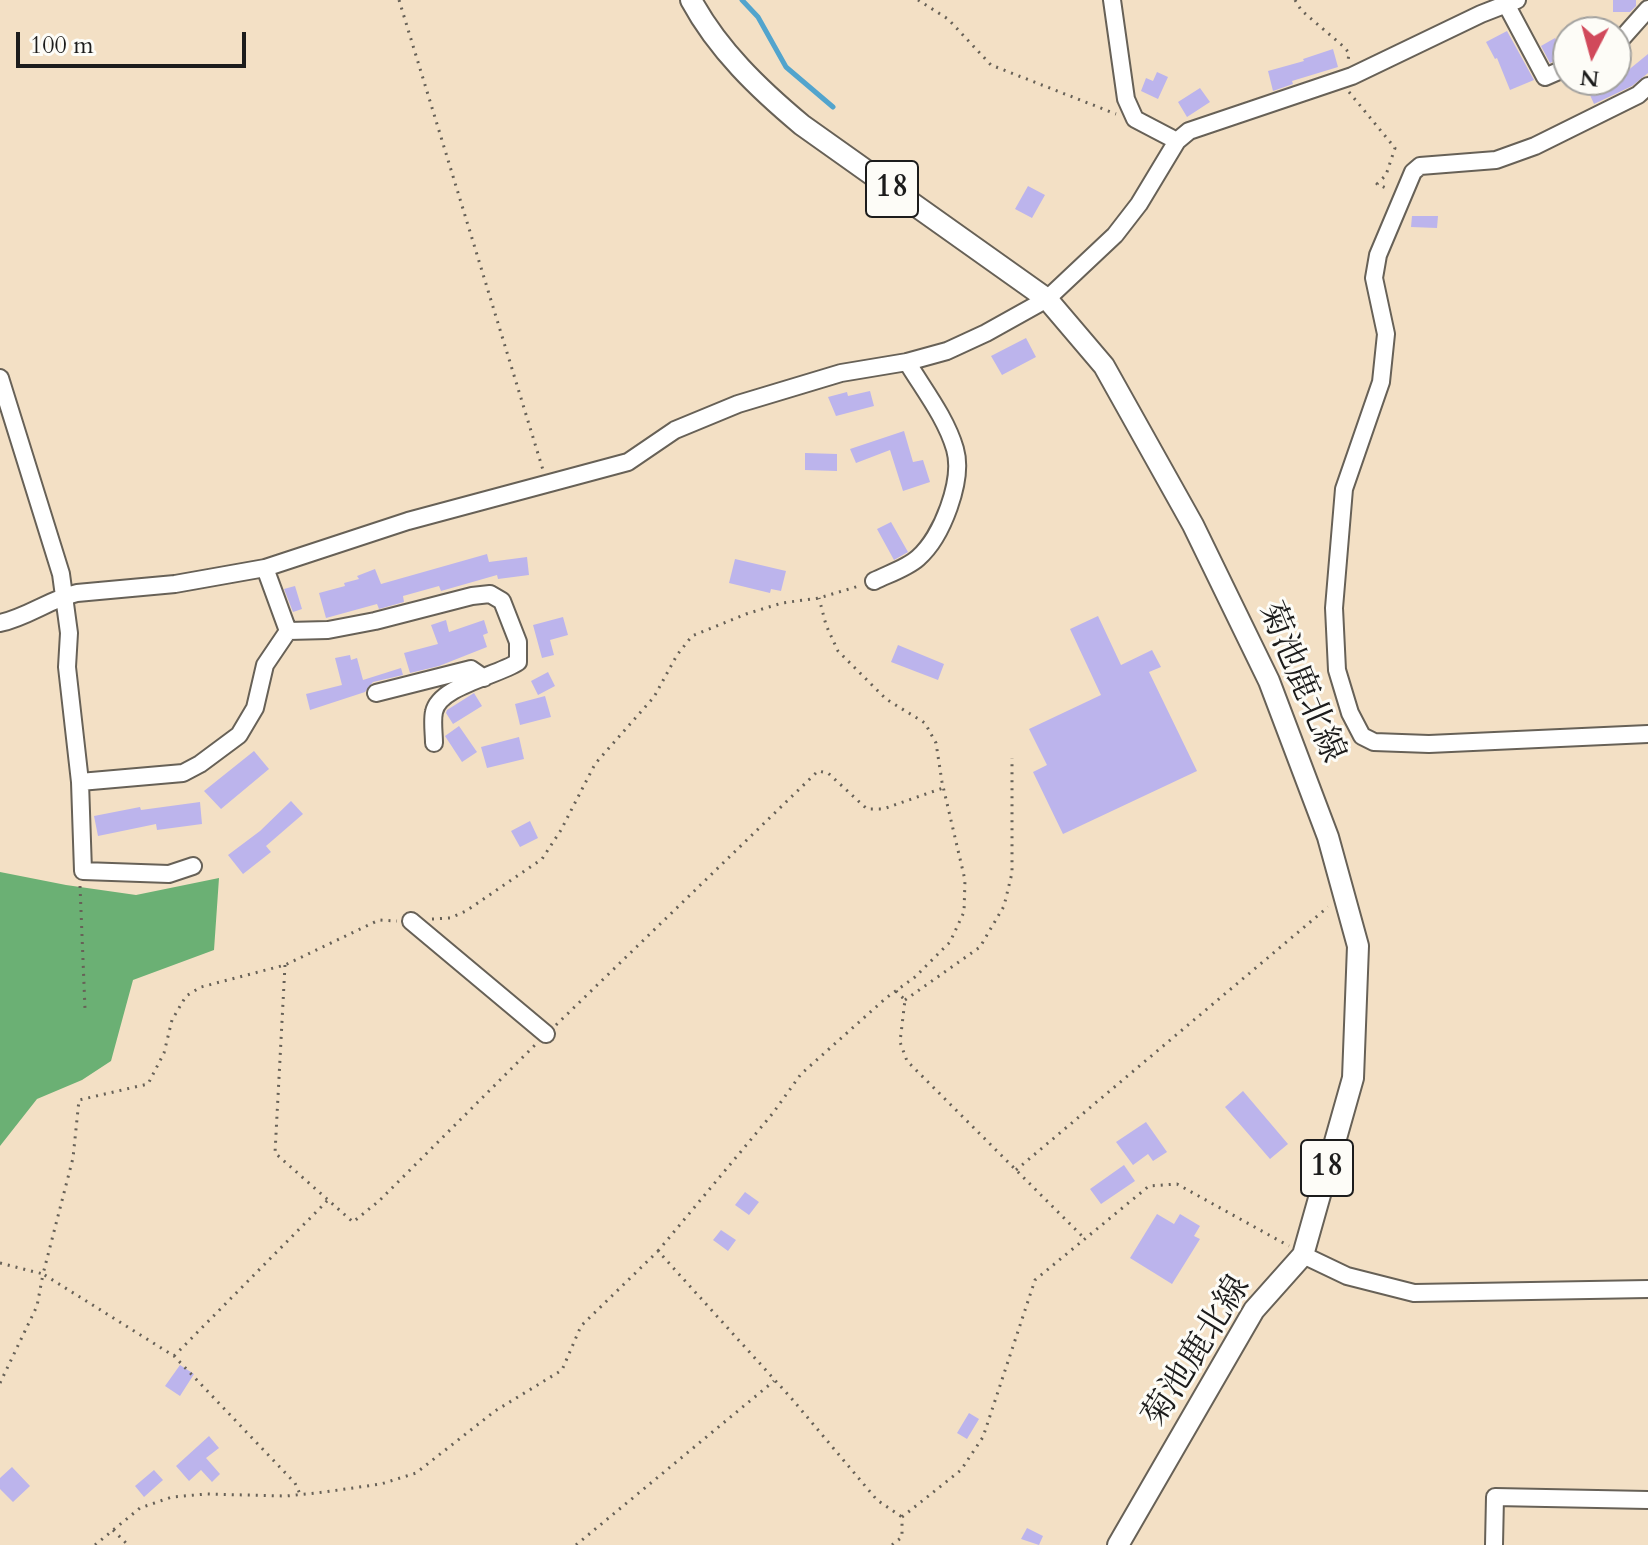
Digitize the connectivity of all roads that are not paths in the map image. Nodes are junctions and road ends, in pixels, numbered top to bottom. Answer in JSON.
{"nodes":[{"id":1,"x":691,"y":0,"type":"edge"},
{"id":2,"x":1112,"y":0,"type":"edge"},
{"id":3,"x":1512,"y":2,"type":"edge"},
{"id":4,"x":1648,"y":9,"type":"edge"},
{"id":5,"x":1632,"y":27,"type":"edge"},
{"id":6,"x":1552,"y":74,"type":"edge"},
{"id":7,"x":1648,"y":86,"type":"edge"},
{"id":8,"x":1177,"y":141,"type":"junction"},
{"id":9,"x":1047,"y":299,"type":"junction"},
{"id":10,"x":907,"y":362,"type":"junction"},
{"id":11,"x":0,"y":378,"type":"edge"},
{"id":12,"x":265,"y":568,"type":"junction"},
{"id":13,"x":874,"y":581,"type":"road end"},
{"id":14,"x":64,"y":595,"type":"junction"},
{"id":15,"x":0,"y":623,"type":"edge"},
{"id":16,"x":288,"y":631,"type":"junction"},
{"id":17,"x":484,"y":678,"type":"junction"},
{"id":18,"x":376,"y":693,"type":"dead end"},
{"id":19,"x":1648,"y":734,"type":"edge"},
{"id":20,"x":434,"y":743,"type":"dead end"},
{"id":21,"x":80,"y":782,"type":"junction"},
{"id":22,"x":193,"y":866,"type":"dead end"},
{"id":23,"x":411,"y":921,"type":"road end"},
{"id":24,"x":546,"y":1034,"type":"road end"},
{"id":25,"x":1303,"y":1255,"type":"junction"},
{"id":26,"x":1648,"y":1289,"type":"edge"},
{"id":27,"x":1648,"y":1500,"type":"edge"},
{"id":28,"x":1118,"y":1545,"type":"edge"},
{"id":29,"x":1494,"y":1545,"type":"edge"}],
"edges":[{"from":1,"to":9,"type":"main road","name":"菊池鹿北線","number":"18"},
{"from":2,"to":8,"type":"street"},
{"from":3,"to":6,"type":"street"},
{"from":3,"to":8,"type":"street"},
{"from":4,"to":5,"type":"street"},
{"from":7,"to":19,"type":"street"},
{"from":8,"to":9,"type":"street"},
{"from":9,"to":10,"type":"street"},
{"from":9,"to":25,"type":"main road","name":"菊池鹿北線","number":"18"},
{"from":10,"to":12,"type":"street"},
{"from":10,"to":13,"type":"street"},
{"from":11,"to":14,"type":"street"},
{"from":12,"to":14,"type":"street"},
{"from":12,"to":16,"type":"street"},
{"from":14,"to":15,"type":"street"},
{"from":14,"to":21,"type":"street"},
{"from":16,"to":17,"type":"street"},
{"from":16,"to":21,"type":"street"},
{"from":17,"to":18,"type":"street"},
{"from":17,"to":20,"type":"street"},
{"from":21,"to":22,"type":"street"},
{"from":23,"to":24,"type":"street"},
{"from":25,"to":26,"type":"street"},
{"from":25,"to":28,"type":"main road","name":"菊池鹿北線","number":"18"},
{"from":27,"to":29,"type":"street"}]}
